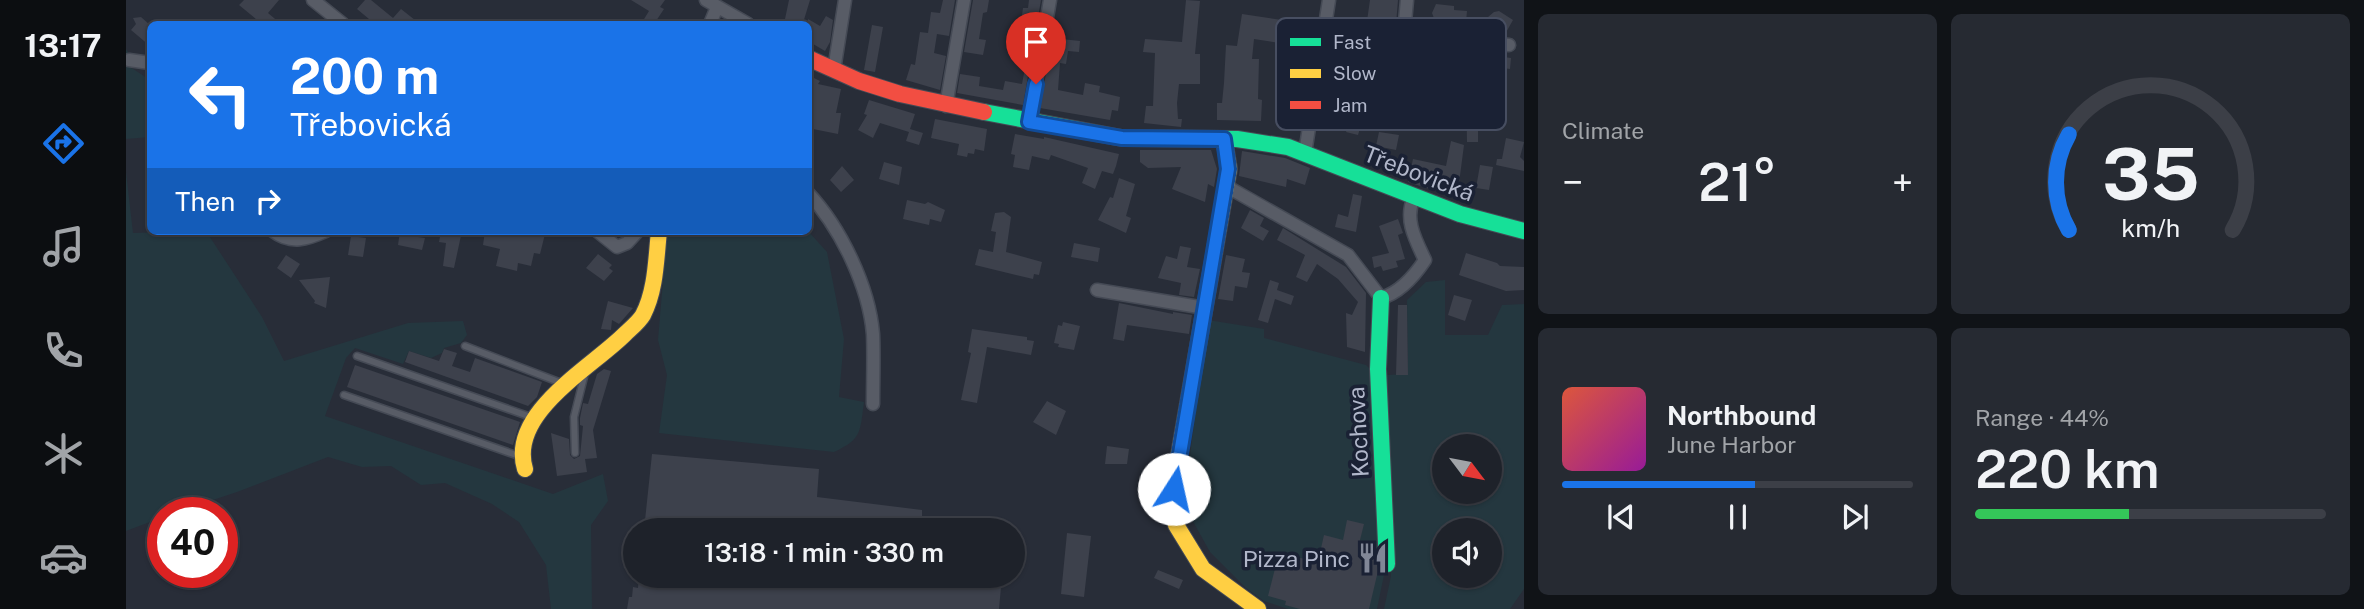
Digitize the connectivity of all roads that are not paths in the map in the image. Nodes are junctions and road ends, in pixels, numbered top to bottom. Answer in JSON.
{"nodes":[{"id":1,"x":313,"y":0,"type":"edge"},
{"id":2,"x":845,"y":0,"type":"edge"},
{"id":3,"x":964,"y":0,"type":"edge"},
{"id":4,"x":1050,"y":0,"type":"edge"},
{"id":5,"x":1329,"y":0,"type":"edge"},
{"id":6,"x":1407,"y":0,"type":"edge"},
{"id":7,"x":712,"y":3,"type":"edge"},
{"id":8,"x":1326,"y":18,"type":"edge"},
{"id":9,"x":1405,"y":18,"type":"edge"},
{"id":10,"x":339,"y":21,"type":"edge"},
{"id":11,"x":710,"y":21,"type":"edge"},
{"id":12,"x":743,"y":21,"type":"edge"},
{"id":13,"x":1506,"y":44,"type":"edge"},
{"id":14,"x":1509,"y":44,"type":"dead end"},
{"id":15,"x":129,"y":60,"type":"dead end"},
{"id":16,"x":812,"y":60,"type":"edge"},
{"id":17,"x":147,"y":63,"type":"edge"},
{"id":18,"x":834,"y":70,"type":"junction"},
{"id":19,"x":946,"y":106,"type":"junction"},
{"id":20,"x":1029,"y":122,"type":"junction"},
{"id":21,"x":1309,"y":130,"type":"edge"},
{"id":22,"x":1224,"y":139,"type":"junction"},
{"id":23,"x":1306,"y":153,"type":"junction"},
{"id":24,"x":1226,"y":186,"type":"junction"},
{"id":25,"x":1414,"y":197,"type":"junction"},
{"id":26,"x":812,"y":198,"type":"edge"},
{"id":27,"x":1524,"y":231,"type":"edge"},
{"id":28,"x":278,"y":235,"type":"edge"},
{"id":29,"x":317,"y":235,"type":"edge"},
{"id":30,"x":602,"y":235,"type":"edge"},
{"id":31,"x":634,"y":235,"type":"edge"},
{"id":32,"x":659,"y":235,"type":"edge"},
{"id":33,"x":1097,"y":290,"type":"dead end"},
{"id":34,"x":1381,"y":298,"type":"junction"},
{"id":35,"x":1205,"y":308,"type":"junction"},
{"id":36,"x":465,"y":346,"type":"dead end"},
{"id":37,"x":357,"y":356,"type":"dead end"},
{"id":38,"x":586,"y":368,"type":"junction"},
{"id":39,"x":565,"y":385,"type":"junction"},
{"id":40,"x":344,"y":395,"type":"dead end"},
{"id":41,"x":873,"y":404,"type":"dead end"},
{"id":42,"x":533,"y":418,"type":"junction"},
{"id":43,"x":575,"y":453,"type":"dead end"},
{"id":44,"x":523,"y":463,"type":"joint"},
{"id":45,"x":1387,"y":564,"type":"dead end"},
{"id":46,"x":1258,"y":609,"type":"edge"}],
"edges":[{"from":1,"to":10,"type":"street"},
{"from":2,"to":18,"type":"street"},
{"from":3,"to":19,"type":"street"},
{"from":4,"to":20,"type":"street"},
{"from":5,"to":8,"type":"street"},
{"from":6,"to":9,"type":"street"},
{"from":7,"to":11,"type":"street"},
{"from":7,"to":12,"type":"street"},
{"from":13,"to":14,"type":"street"},
{"from":15,"to":17,"type":"street"},
{"from":16,"to":18,"type":"street","name":"Třebovická"},
{"from":18,"to":19,"type":"street","name":"Třebovická"},
{"from":19,"to":20,"type":"street","name":"Třebovická"},
{"from":20,"to":22,"type":"street","name":"Třebovická"},
{"from":21,"to":23,"type":"street"},
{"from":22,"to":23,"type":"street","name":"Třebovická"},
{"from":22,"to":24,"type":"street"},
{"from":23,"to":25,"type":"street","name":"Třebovická"},
{"from":24,"to":34,"type":"street"},
{"from":24,"to":35,"type":"street"},
{"from":25,"to":27,"type":"street","name":"Třebovická"},
{"from":25,"to":34,"type":"street"},
{"from":26,"to":41,"type":"street"},
{"from":28,"to":29,"type":"street"},
{"from":30,"to":31,"type":"street"},
{"from":32,"to":38,"type":"street"},
{"from":33,"to":35,"type":"street"},
{"from":34,"to":45,"type":"street","name":"Kochova"},
{"from":35,"to":46,"type":"street"},
{"from":36,"to":39,"type":"lane"},
{"from":37,"to":42,"type":"lane"},
{"from":38,"to":39,"type":"street"},
{"from":38,"to":43,"type":"lane"},
{"from":39,"to":42,"type":"street"},
{"from":40,"to":44,"type":"lane"},
{"from":42,"to":44,"type":"street"}]}
